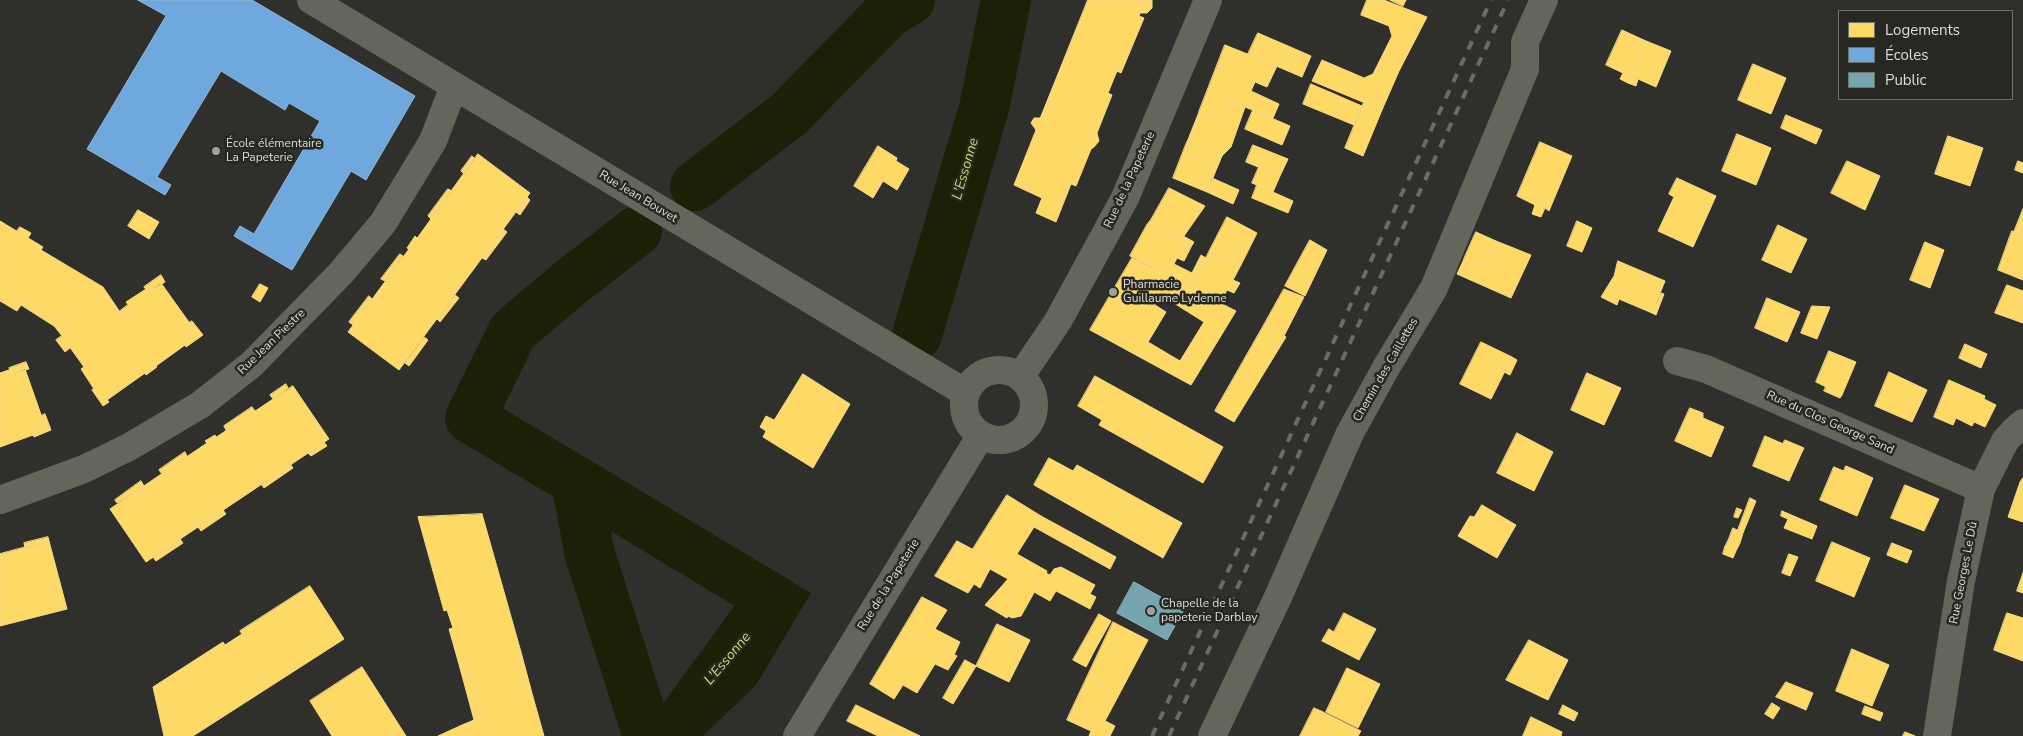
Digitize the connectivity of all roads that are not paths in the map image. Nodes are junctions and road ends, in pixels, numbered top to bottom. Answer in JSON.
{"nodes":[{"id":1,"x":311,"y":0,"type":"edge"},
{"id":2,"x":1208,"y":0,"type":"edge"},
{"id":3,"x":1544,"y":0,"type":"edge"},
{"id":4,"x":454,"y":86,"type":"junction"},
{"id":5,"x":1677,"y":360,"type":"dead end"},
{"id":6,"x":1020,"y":377,"type":"junction"},
{"id":7,"x":966,"y":393,"type":"junction"},
{"id":8,"x":2023,"y":423,"type":"edge"},
{"id":9,"x":981,"y":435,"type":"junction"},
{"id":10,"x":1981,"y":489,"type":"junction"},
{"id":11,"x":0,"y":500,"type":"edge"},
{"id":12,"x":797,"y":736,"type":"edge"},
{"id":13,"x":1212,"y":736,"type":"edge"},
{"id":14,"x":1937,"y":736,"type":"edge"}],
"edges":[{"from":1,"to":4,"type":"street","name":"Rue Jean Bouvet"},
{"from":2,"to":6,"type":"street","name":"Rue de la Papeterie"},
{"from":3,"to":13,"type":"street","name":"Chemin des Caillettes"},
{"from":4,"to":7,"type":"street","name":"Rue Jean Bouvet"},
{"from":4,"to":11,"type":"street","name":"Rue Jean Piestre"},
{"from":5,"to":10,"type":"street","name":"Rue du Clos George Sand"},
{"from":6,"to":7,"type":"street"},
{"from":6,"to":9,"type":"street"},
{"from":7,"to":9,"type":"street"},
{"from":8,"to":10,"type":"street","name":"Rue Georges Le Dû"},
{"from":9,"to":12,"type":"street","name":"Rue de la Papeterie"},
{"from":10,"to":14,"type":"street","name":"Rue Georges Le Dû"}]}
